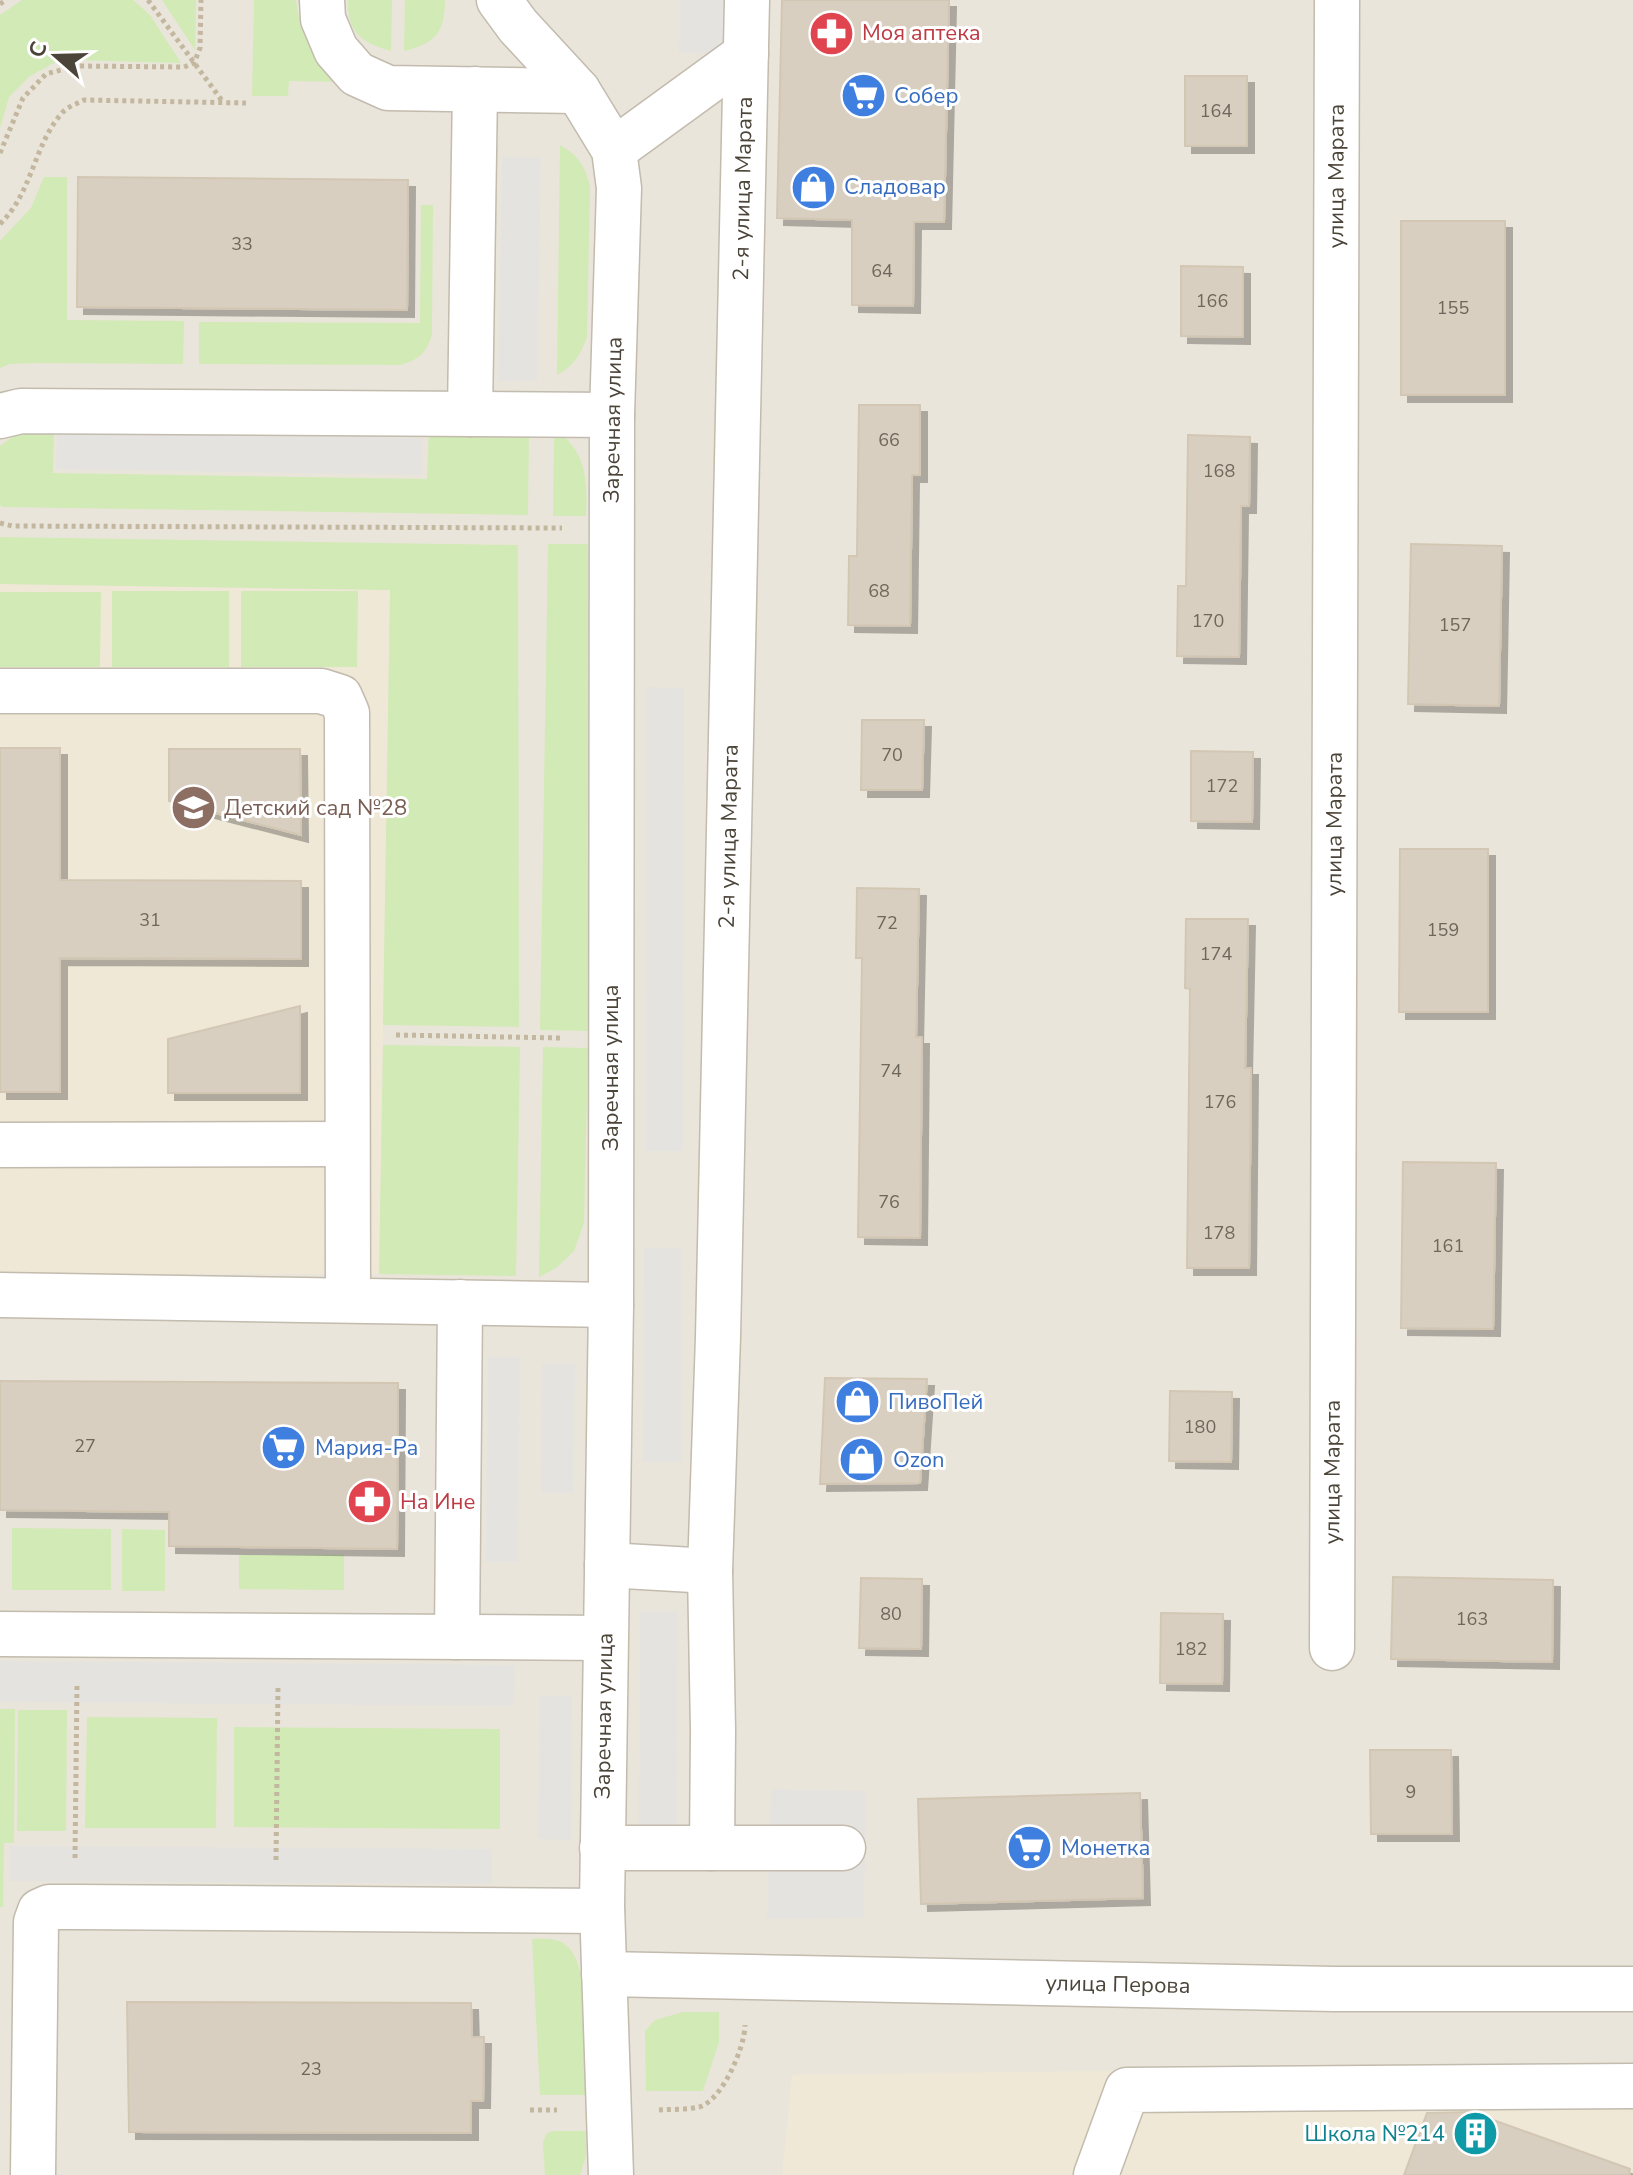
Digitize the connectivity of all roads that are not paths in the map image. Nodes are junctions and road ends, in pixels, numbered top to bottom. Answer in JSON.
{"nodes":[{"id":1,"x":322,"y":0,"type":"edge"},
{"id":2,"x":499,"y":0,"type":"edge"},
{"id":3,"x":747,"y":0,"type":"edge"},
{"id":4,"x":1337,"y":0,"type":"edge"},
{"id":5,"x":746,"y":54,"type":"junction"},
{"id":6,"x":475,"y":89,"type":"junction"},
{"id":7,"x":578,"y":91,"type":"junction"},
{"id":8,"x":614,"y":150,"type":"junction"},
{"id":9,"x":470,"y":414,"type":"junction"},
{"id":10,"x":612,"y":415,"type":"junction"},
{"id":11,"x":0,"y":416,"type":"edge"},
{"id":12,"x":0,"y":691,"type":"edge"},
{"id":13,"x":347,"y":1144,"type":"junction"},
{"id":14,"x":0,"y":1145,"type":"edge"},
{"id":15,"x":0,"y":1295,"type":"edge"},
{"id":16,"x":348,"y":1300,"type":"junction"},
{"id":17,"x":460,"y":1302,"type":"junction"},
{"id":18,"x":611,"y":1305,"type":"junction"},
{"id":19,"x":607,"y":1565,"type":"junction"},
{"id":20,"x":710,"y":1571,"type":"junction"},
{"id":21,"x":0,"y":1634,"type":"edge"},
{"id":22,"x":457,"y":1637,"type":"junction"},
{"id":23,"x":605,"y":1638,"type":"junction"},
{"id":24,"x":1332,"y":1648,"type":"dead end"},
{"id":25,"x":602,"y":1848,"type":"junction"},
{"id":26,"x":712,"y":1848,"type":"junction"},
{"id":27,"x":843,"y":1848,"type":"dead end"},
{"id":28,"x":602,"y":1911,"type":"junction"},
{"id":29,"x":604,"y":1974,"type":"junction"},
{"id":30,"x":17,"y":1982,"type":"edge"},
{"id":31,"x":1633,"y":1989,"type":"edge"},
{"id":32,"x":1633,"y":2086,"type":"edge"},
{"id":33,"x":33,"y":2175,"type":"edge"},
{"id":34,"x":611,"y":2175,"type":"edge"},
{"id":35,"x":1096,"y":2175,"type":"edge"}],
"edges":[{"from":1,"to":6,"type":"street"},
{"from":2,"to":7,"type":"street","name":"Заречная улица"},
{"from":3,"to":5,"type":"street","name":"2-я улица Марата"},
{"from":4,"to":24,"type":"street","name":"улица Марата"},
{"from":5,"to":8,"type":"street"},
{"from":5,"to":20,"type":"street","name":"2-я улица Марата"},
{"from":6,"to":7,"type":"street"},
{"from":6,"to":9,"type":"street"},
{"from":7,"to":8,"type":"street","name":"Заречная улица"},
{"from":8,"to":10,"type":"street","name":"Заречная улица"},
{"from":9,"to":10,"type":"street"},
{"from":9,"to":11,"type":"street"},
{"from":10,"to":18,"type":"street","name":"Заречная улица"},
{"from":12,"to":13,"type":"street"},
{"from":13,"to":14,"type":"street"},
{"from":13,"to":16,"type":"street"},
{"from":15,"to":16,"type":"street"},
{"from":16,"to":17,"type":"street"},
{"from":17,"to":18,"type":"street"},
{"from":17,"to":22,"type":"street"},
{"from":18,"to":19,"type":"street","name":"Заречная улица"},
{"from":19,"to":20,"type":"street"},
{"from":19,"to":23,"type":"street","name":"Заречная улица"},
{"from":20,"to":26,"type":"street","name":"2-я улица Марата"},
{"from":21,"to":22,"type":"street"},
{"from":22,"to":23,"type":"street"},
{"from":23,"to":25,"type":"street","name":"Заречная улица"},
{"from":25,"to":26,"type":"street"},
{"from":25,"to":28,"type":"street","name":"Заречная улица"},
{"from":26,"to":27,"type":"street"},
{"from":28,"to":29,"type":"street","name":"Заречная улица"},
{"from":28,"to":30,"type":"street"},
{"from":29,"to":31,"type":"street","name":"улица Перова"},
{"from":29,"to":34,"type":"street","name":"Заречная улица"},
{"from":30,"to":33,"type":"street"},
{"from":32,"to":35,"type":"street"}]}
